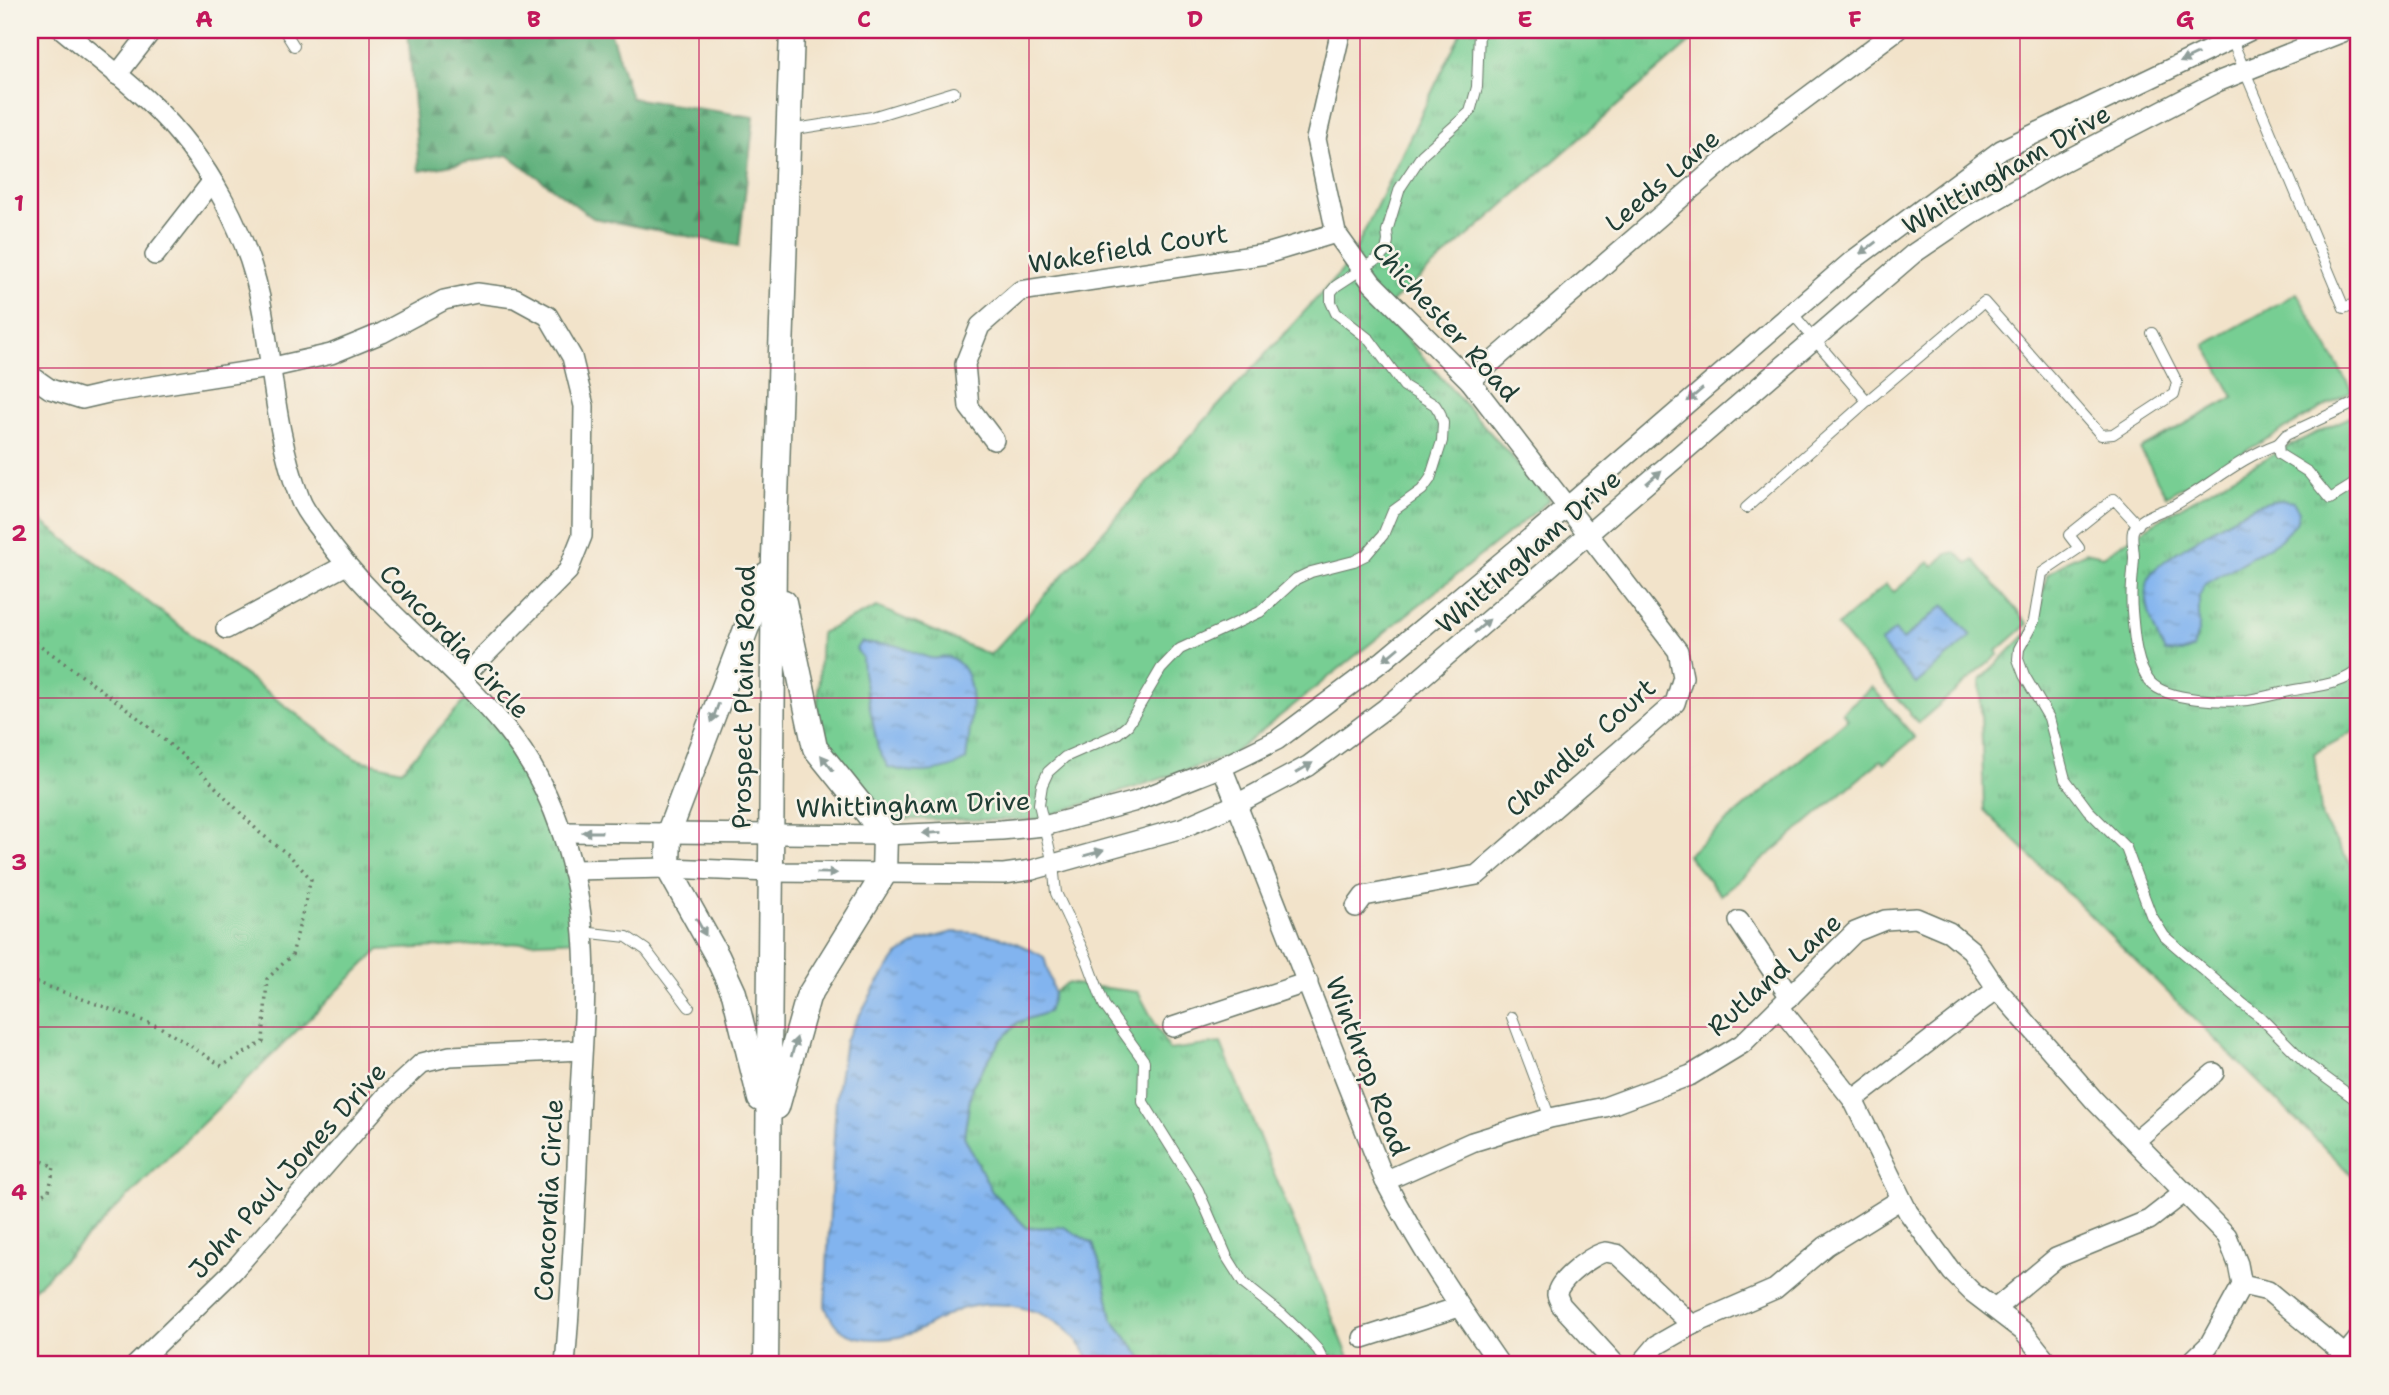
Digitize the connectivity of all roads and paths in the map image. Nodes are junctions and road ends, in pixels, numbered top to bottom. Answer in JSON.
{"nodes":[{"id":1,"x":63,"y":30,"type":"edge"},
{"id":2,"x":152,"y":30,"type":"edge"},
{"id":3,"x":285,"y":30,"type":"edge"},
{"id":4,"x":792,"y":30,"type":"edge"},
{"id":5,"x":1341,"y":30,"type":"edge"},
{"id":6,"x":1479,"y":30,"type":"edge"},
{"id":7,"x":1897,"y":30,"type":"edge"},
{"id":8,"x":2251,"y":30,"type":"edge"},
{"id":9,"x":2348,"y":30,"type":"edge"},
{"id":10,"x":2231,"y":38,"type":"junction"},
{"id":11,"x":294,"y":46,"type":"dead end"},
{"id":12,"x":2245,"y":71,"type":"junction"},
{"id":13,"x":117,"y":75,"type":"junction"},
{"id":14,"x":954,"y":92,"type":"dead end"},
{"id":15,"x":789,"y":130,"type":"junction"},
{"id":16,"x":212,"y":182,"type":"junction"},
{"id":17,"x":1336,"y":233,"type":"junction"},
{"id":18,"x":155,"y":255,"type":"dead end"},
{"id":19,"x":1362,"y":269,"type":"junction"},
{"id":20,"x":2359,"y":302,"type":"edge"},
{"id":21,"x":1792,"y":313,"type":"junction"},
{"id":22,"x":2152,"y":333,"type":"dead end"},
{"id":23,"x":1813,"y":338,"type":"junction"},
{"id":24,"x":269,"y":368,"type":"junction"},
{"id":25,"x":30,"y":375,"type":"edge"},
{"id":26,"x":1470,"y":381,"type":"junction"},
{"id":27,"x":1867,"y":401,"type":"junction"},
{"id":28,"x":2359,"y":401,"type":"edge"},
{"id":29,"x":994,"y":440,"type":"dead end"},
{"id":30,"x":2278,"y":444,"type":"junction"},
{"id":31,"x":2359,"y":481,"type":"edge"},
{"id":32,"x":1566,"y":508,"type":"junction"},
{"id":33,"x":1746,"y":508,"type":"dead end"},
{"id":34,"x":2138,"y":526,"type":"junction"},
{"id":35,"x":1587,"y":535,"type":"junction"},
{"id":36,"x":774,"y":557,"type":"junction"},
{"id":37,"x":346,"y":565,"type":"junction"},
{"id":38,"x":226,"y":629,"type":"dead end"},
{"id":39,"x":30,"y":638,"type":"edge"},
{"id":40,"x":2359,"y":668,"type":"edge"},
{"id":41,"x":461,"y":679,"type":"junction"},
{"id":42,"x":1222,"y":767,"type":"junction"},
{"id":43,"x":1237,"y":804,"type":"junction"},
{"id":44,"x":1044,"y":826,"type":"junction"},
{"id":45,"x":562,"y":832,"type":"junction"},
{"id":46,"x":669,"y":832,"type":"junction"},
{"id":47,"x":771,"y":834,"type":"junction"},
{"id":48,"x":885,"y":835,"type":"junction"},
{"id":49,"x":1053,"y":864,"type":"junction"},
{"id":50,"x":668,"y":868,"type":"junction"},
{"id":51,"x":572,"y":870,"type":"junction"},
{"id":52,"x":771,"y":872,"type":"junction"},
{"id":53,"x":884,"y":874,"type":"junction"},
{"id":54,"x":1356,"y":907,"type":"dead end"},
{"id":55,"x":1739,"y":921,"type":"dead end"},
{"id":56,"x":582,"y":932,"type":"junction"},
{"id":57,"x":30,"y":980,"type":"edge"},
{"id":58,"x":1308,"y":982,"type":"junction"},
{"id":59,"x":1997,"y":989,"type":"junction"},
{"id":60,"x":1785,"y":1002,"type":"junction"},
{"id":61,"x":689,"y":1006,"type":"dead end"},
{"id":62,"x":1512,"y":1017,"type":"dead end"},
{"id":63,"x":1174,"y":1027,"type":"dead end"},
{"id":64,"x":582,"y":1050,"type":"junction"},
{"id":65,"x":2214,"y":1073,"type":"dead end"},
{"id":66,"x":1853,"y":1100,"type":"junction"},
{"id":67,"x":2359,"y":1102,"type":"edge"},
{"id":68,"x":1550,"y":1118,"type":"junction"},
{"id":69,"x":769,"y":1136,"type":"junction"},
{"id":70,"x":2136,"y":1140,"type":"junction"},
{"id":71,"x":30,"y":1155,"type":"edge"},
{"id":72,"x":1385,"y":1181,"type":"junction"},
{"id":73,"x":2185,"y":1192,"type":"junction"},
{"id":74,"x":1901,"y":1199,"type":"junction"},
{"id":75,"x":30,"y":1201,"type":"edge"},
{"id":76,"x":2242,"y":1285,"type":"junction"},
{"id":77,"x":1459,"y":1307,"type":"junction"},
{"id":78,"x":1995,"y":1309,"type":"junction"},
{"id":79,"x":1692,"y":1325,"type":"junction"},
{"id":80,"x":1363,"y":1338,"type":"dead end"},
{"id":81,"x":2359,"y":1338,"type":"edge"},
{"id":82,"x":2351,"y":1360,"type":"edge"},
{"id":83,"x":136,"y":1365,"type":"edge"},
{"id":84,"x":565,"y":1365,"type":"edge"},
{"id":85,"x":766,"y":1365,"type":"edge"},
{"id":86,"x":1326,"y":1365,"type":"edge"},
{"id":87,"x":1500,"y":1365,"type":"edge"},
{"id":88,"x":1616,"y":1365,"type":"edge"},
{"id":89,"x":1640,"y":1365,"type":"edge"},
{"id":90,"x":2050,"y":1365,"type":"edge"},
{"id":91,"x":2188,"y":1365,"type":"edge"}],
"edges":[{"from":1,"to":13,"type":"street","name":"Concordia Circle"},
{"from":2,"to":13,"type":"street"},
{"from":3,"to":11,"type":"lane"},
{"from":4,"to":15,"type":"street","name":"Prospect Plains Road"},
{"from":5,"to":17,"type":"street","name":"Chichester Road"},
{"from":6,"to":19,"type":"lane"},
{"from":7,"to":26,"type":"street","name":"Leeds Lane"},
{"from":8,"to":10,"type":"street","name":"Whittingham Drive"},
{"from":9,"to":12,"type":"street","name":"Whittingham Drive"},
{"from":10,"to":12,"type":"lane"},
{"from":10,"to":21,"type":"street","name":"Whittingham Drive","one_way":true},
{"from":12,"to":20,"type":"lane"},
{"from":12,"to":23,"type":"street","name":"Whittingham Drive"},
{"from":13,"to":16,"type":"street","name":"Concordia Circle"},
{"from":14,"to":15,"type":"lane"},
{"from":15,"to":36,"type":"street","name":"Prospect Plains Road"},
{"from":16,"to":18,"type":"street"},
{"from":16,"to":24,"type":"street","name":"Concordia Circle"},
{"from":17,"to":19,"type":"street","name":"Chichester Road"},
{"from":17,"to":29,"type":"street","name":"Wakefield Court"},
{"from":19,"to":26,"type":"street","name":"Chichester Road"},
{"from":19,"to":44,"type":"lane"},
{"from":21,"to":23,"type":"lane"},
{"from":21,"to":32,"type":"street","name":"Whittingham Drive","one_way":true},
{"from":22,"to":27,"type":"lane"},
{"from":23,"to":27,"type":"lane"},
{"from":35,"to":23,"type":"street","name":"Whittingham Drive","one_way":true},
{"from":24,"to":25,"type":"street"},
{"from":24,"to":37,"type":"street","name":"Concordia Circle"},
{"from":24,"to":41,"type":"street"},
{"from":26,"to":32,"type":"street","name":"Chichester Road"},
{"from":27,"to":33,"type":"lane"},
{"from":28,"to":30,"type":"lane"},
{"from":30,"to":31,"type":"lane"},
{"from":30,"to":34,"type":"lane"},
{"from":32,"to":35,"type":"street","name":"Chandler Court"},
{"from":32,"to":42,"type":"street","name":"Whittingham Drive","one_way":true},
{"from":34,"to":40,"type":"lane"},
{"from":34,"to":67,"type":"lane"},
{"from":43,"to":35,"type":"street","name":"Whittingham Drive","one_way":true},
{"from":35,"to":54,"type":"street","name":"Chandler Court"},
{"from":36,"to":46,"type":"street","one_way":true},
{"from":36,"to":47,"type":"street","name":"Prospect Plains Road"},
{"from":48,"to":36,"type":"street","one_way":true},
{"from":37,"to":38,"type":"street"},
{"from":37,"to":41,"type":"street","name":"Concordia Circle"},
{"from":39,"to":57,"type":"path"},
{"from":41,"to":45,"type":"street","name":"Concordia Circle"},
{"from":42,"to":43,"type":"street","name":"Winthrop Road"},
{"from":42,"to":44,"type":"street","name":"Whittingham Drive"},
{"from":49,"to":43,"type":"street","name":"Whittingham Drive","one_way":true},
{"from":43,"to":58,"type":"street","name":"Winthrop Road"},
{"from":44,"to":48,"type":"street","name":"Whittingham Drive","one_way":true},
{"from":44,"to":49,"type":"lane"},
{"from":46,"to":45,"type":"street","name":"Whittingham Drive","one_way":true},
{"from":45,"to":51,"type":"street","name":"Concordia Circle"},
{"from":46,"to":47,"type":"street","name":"Whittingham Drive"},
{"from":46,"to":50,"type":"street"},
{"from":47,"to":48,"type":"street","name":"Whittingham Drive"},
{"from":47,"to":52,"type":"street","name":"Prospect Plains Road"},
{"from":48,"to":53,"type":"street"},
{"from":49,"to":53,"type":"street","name":"Whittingham Drive"},
{"from":49,"to":86,"type":"lane"},
{"from":50,"to":51,"type":"street","name":"Whittingham Drive"},
{"from":50,"to":52,"type":"street","name":"Whittingham Drive"},
{"from":50,"to":69,"type":"street","one_way":true},
{"from":51,"to":56,"type":"street","name":"Concordia Circle"},
{"from":52,"to":53,"type":"street","name":"Whittingham Drive","one_way":true},
{"from":52,"to":69,"type":"street","name":"Prospect Plains Road"},
{"from":69,"to":53,"type":"street","one_way":true},
{"from":55,"to":60,"type":"street"},
{"from":56,"to":61,"type":"lane"},
{"from":56,"to":64,"type":"street","name":"Concordia Circle"},
{"from":58,"to":63,"type":"street"},
{"from":58,"to":72,"type":"street","name":"Winthrop Road"},
{"from":59,"to":60,"type":"street","name":"Rutland Lane"},
{"from":59,"to":66,"type":"street"},
{"from":59,"to":70,"type":"street","name":"Rutland Lane"},
{"from":60,"to":66,"type":"street"},
{"from":60,"to":68,"type":"street","name":"Rutland Lane"},
{"from":62,"to":68,"type":"lane"},
{"from":64,"to":83,"type":"street","name":"John Paul Jones Drive"},
{"from":64,"to":84,"type":"street","name":"Concordia Circle"},
{"from":65,"to":70,"type":"street"},
{"from":66,"to":74,"type":"street"},
{"from":68,"to":72,"type":"street","name":"Rutland Lane"},
{"from":69,"to":85,"type":"street","name":"Prospect Plains Road"},
{"from":70,"to":73,"type":"street","name":"Rutland Lane"},
{"from":71,"to":75,"type":"path"},
{"from":72,"to":77,"type":"street","name":"Winthrop Road"},
{"from":73,"to":76,"type":"street","name":"Rutland Lane"},
{"from":73,"to":78,"type":"street"},
{"from":74,"to":78,"type":"street"},
{"from":74,"to":79,"type":"street"},
{"from":76,"to":82,"type":"street"},
{"from":76,"to":91,"type":"street"},
{"from":77,"to":80,"type":"street"},
{"from":77,"to":87,"type":"street","name":"Winthrop Road"},
{"from":78,"to":90,"type":"street"},
{"from":79,"to":88,"type":"street"},
{"from":79,"to":89,"type":"street"},
{"from":81,"to":82,"type":"street"}]}
